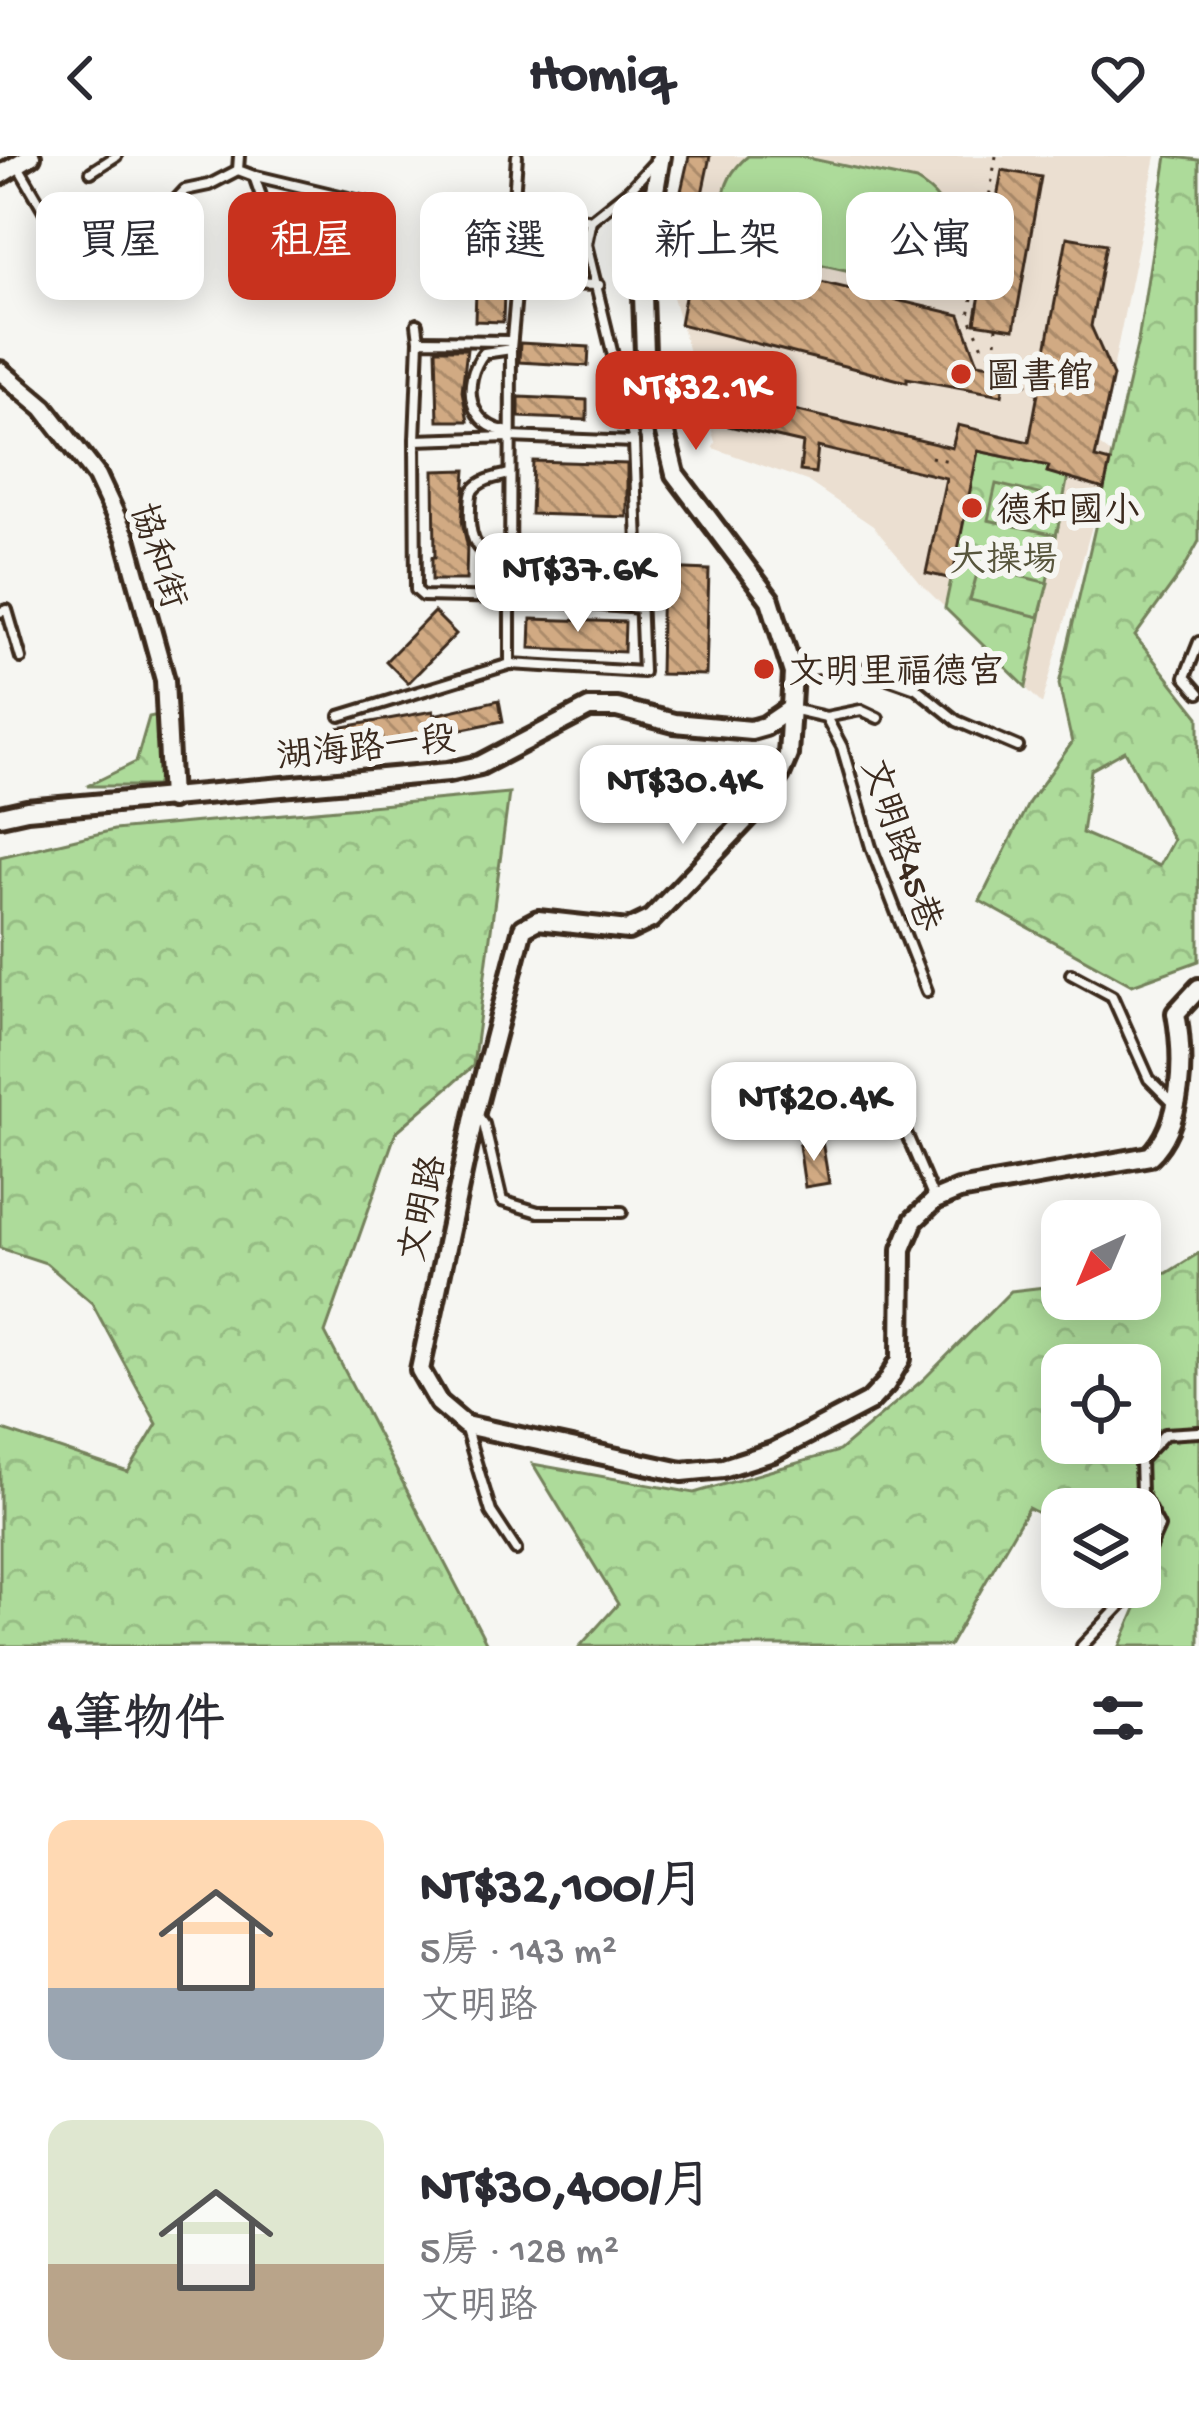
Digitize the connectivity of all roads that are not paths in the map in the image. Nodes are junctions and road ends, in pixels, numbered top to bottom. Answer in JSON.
{"nodes":[{"id":1,"x":116,"y":156,"type":"edge"},
{"id":2,"x":238,"y":156,"type":"edge"},
{"id":3,"x":518,"y":156,"type":"edge"},
{"id":4,"x":661,"y":156,"type":"edge"},
{"id":5,"x":24,"y":160,"type":"edge"},
{"id":6,"x":238,"y":170,"type":"junction"},
{"id":7,"x":91,"y":172,"type":"dead end"},
{"id":8,"x":0,"y":175,"type":"edge"},
{"id":9,"x":254,"y":176,"type":"junction"},
{"id":10,"x":38,"y":192,"type":"edge"},
{"id":11,"x":183,"y":192,"type":"edge"},
{"id":12,"x":260,"y":192,"type":"edge"},
{"id":13,"x":322,"y":192,"type":"edge"},
{"id":14,"x":591,"y":220,"type":"junction"},
{"id":15,"x":599,"y":285,"type":"junction"},
{"id":16,"x":417,"y":325,"type":"dead end"},
{"id":17,"x":419,"y":340,"type":"junction"},
{"id":18,"x":511,"y":345,"type":"junction"},
{"id":19,"x":0,"y":371,"type":"edge"},
{"id":20,"x":510,"y":435,"type":"junction"},
{"id":21,"x":415,"y":440,"type":"junction"},
{"id":22,"x":634,"y":442,"type":"junction"},
{"id":23,"x":510,"y":474,"type":"junction"},
{"id":24,"x":510,"y":567,"type":"junction"},
{"id":25,"x":510,"y":598,"type":"junction"},
{"id":26,"x":641,"y":608,"type":"junction"},
{"id":27,"x":0,"y":612,"type":"edge"},
{"id":28,"x":1199,"y":642,"type":"edge"},
{"id":29,"x":21,"y":658,"type":"dead end"},
{"id":30,"x":510,"y":664,"type":"junction"},
{"id":31,"x":793,"y":673,"type":"junction"},
{"id":32,"x":1199,"y":693,"type":"edge"},
{"id":33,"x":790,"y":709,"type":"junction"},
{"id":34,"x":340,"y":716,"type":"dead end"},
{"id":35,"x":826,"y":717,"type":"junction"},
{"id":36,"x":878,"y":718,"type":"dead end"},
{"id":37,"x":1018,"y":747,"type":"dead end"},
{"id":38,"x":171,"y":799,"type":"junction"},
{"id":39,"x":0,"y":816,"type":"edge"},
{"id":40,"x":1071,"y":974,"type":"dead end"},
{"id":41,"x":1199,"y":988,"type":"edge"},
{"id":42,"x":927,"y":991,"type":"dead end"},
{"id":43,"x":1176,"y":1106,"type":"junction"},
{"id":44,"x":835,"y":1107,"type":"dead end"},
{"id":45,"x":475,"y":1112,"type":"junction"},
{"id":46,"x":935,"y":1200,"type":"junction"},
{"id":47,"x":622,"y":1212,"type":"dead end"},
{"id":48,"x":465,"y":1425,"type":"junction"},
{"id":49,"x":1199,"y":1432,"type":"edge"},
{"id":50,"x":1141,"y":1488,"type":"edge"},
{"id":51,"x":516,"y":1550,"type":"dead end"},
{"id":52,"x":1118,"y":1608,"type":"edge"},
{"id":53,"x":1082,"y":1646,"type":"edge"}],
"edges":[{"from":1,"to":7,"type":"lane"},
{"from":2,"to":6,"type":"lane"},
{"from":3,"to":14,"type":"lane"},
{"from":4,"to":14,"type":"lane"},
{"from":4,"to":31,"type":"street","name":"文明路"},
{"from":5,"to":8,"type":"street"},
{"from":5,"to":10,"type":"lane"},
{"from":6,"to":9,"type":"lane"},
{"from":6,"to":11,"type":"lane"},
{"from":9,"to":12,"type":"lane"},
{"from":9,"to":13,"type":"lane"},
{"from":14,"to":15,"type":"lane"},
{"from":15,"to":18,"type":"lane"},
{"from":15,"to":22,"type":"lane"},
{"from":16,"to":17,"type":"lane"},
{"from":17,"to":18,"type":"lane"},
{"from":17,"to":21,"type":"lane"},
{"from":18,"to":20,"type":"lane"},
{"from":18,"to":20,"type":"lane"},
{"from":19,"to":38,"type":"street","name":"協和街"},
{"from":20,"to":21,"type":"lane"},
{"from":20,"to":22,"type":"lane"},
{"from":20,"to":23,"type":"lane"},
{"from":21,"to":25,"type":"lane"},
{"from":22,"to":26,"type":"lane"},
{"from":23,"to":24,"type":"lane"},
{"from":23,"to":24,"type":"lane"},
{"from":24,"to":25,"type":"lane"},
{"from":25,"to":26,"type":"lane"},
{"from":25,"to":30,"type":"lane"},
{"from":26,"to":30,"type":"lane"},
{"from":27,"to":29,"type":"lane"},
{"from":28,"to":32,"type":"lane"},
{"from":30,"to":34,"type":"lane"},
{"from":31,"to":33,"type":"street","name":"文明路"},
{"from":31,"to":37,"type":"lane"},
{"from":33,"to":35,"type":"lane","name":"文明路45巷"},
{"from":33,"to":38,"type":"street","name":"湖海路一段"},
{"from":33,"to":45,"type":"street","name":"文明路"},
{"from":35,"to":36,"type":"lane","name":"文明路45巷"},
{"from":35,"to":42,"type":"lane","name":"文明路45巷"},
{"from":38,"to":39,"type":"street","name":"湖海路一段"},
{"from":40,"to":43,"type":"lane"},
{"from":41,"to":43,"type":"street"},
{"from":43,"to":46,"type":"street"},
{"from":44,"to":46,"type":"lane"},
{"from":45,"to":47,"type":"lane"},
{"from":45,"to":48,"type":"street","name":"文明路"},
{"from":46,"to":48,"type":"street"},
{"from":48,"to":51,"type":"lane"},
{"from":49,"to":50,"type":"lane"},
{"from":52,"to":53,"type":"lane"}]}
